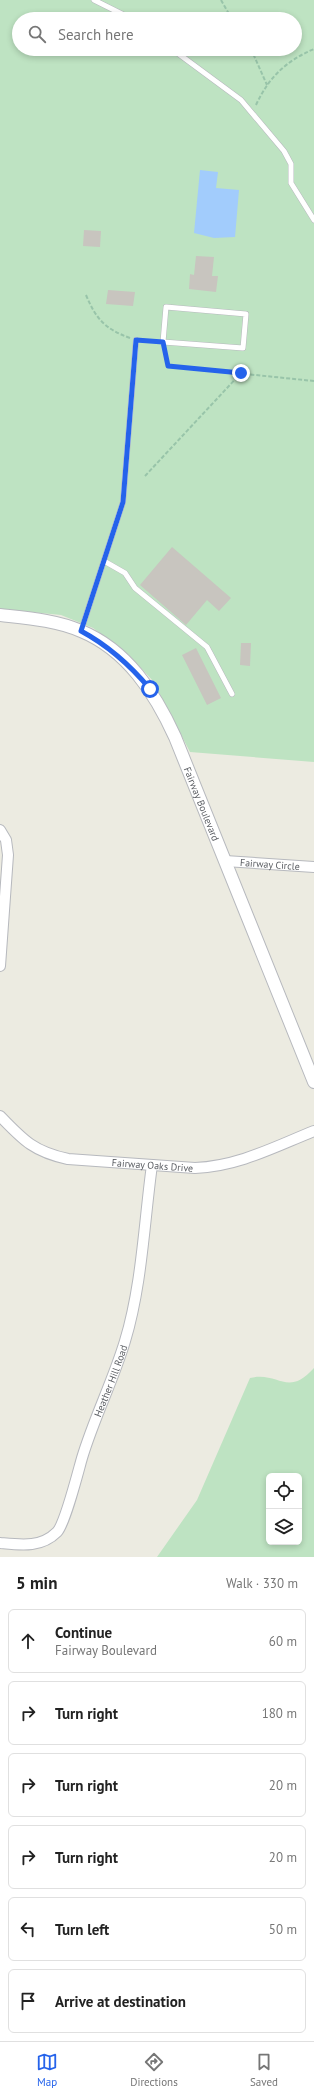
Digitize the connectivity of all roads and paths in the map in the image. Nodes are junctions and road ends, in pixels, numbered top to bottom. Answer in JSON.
{"nodes":[{"id":1,"x":94,"y":0,"type":"edge"},
{"id":2,"x":221,"y":0,"type":"edge"},
{"id":3,"x":118,"y":12,"type":"edge"},
{"id":4,"x":228,"y":12,"type":"edge"},
{"id":5,"x":314,"y":49,"type":"edge"},
{"id":6,"x":302,"y":54,"type":"edge"},
{"id":7,"x":181,"y":56,"type":"edge"},
{"id":8,"x":254,"y":56,"type":"edge"},
{"id":9,"x":298,"y":56,"type":"edge"},
{"id":10,"x":267,"y":85,"type":"junction"},
{"id":11,"x":252,"y":114,"type":"junction"},
{"id":12,"x":314,"y":220,"type":"edge"},
{"id":13,"x":86,"y":295,"type":"dead end"},
{"id":14,"x":136,"y":340,"type":"junction"},
{"id":15,"x":163,"y":342,"type":"junction"},
{"id":16,"x":241,"y":373,"type":"junction"},
{"id":17,"x":314,"y":381,"type":"edge"},
{"id":18,"x":145,"y":476,"type":"dead end"},
{"id":19,"x":104,"y":561,"type":"junction"},
{"id":20,"x":0,"y":615,"type":"edge"},
{"id":21,"x":81,"y":631,"type":"junction"},
{"id":22,"x":232,"y":694,"type":"dead end"},
{"id":23,"x":0,"y":830,"type":"edge"},
{"id":24,"x":225,"y":861,"type":"junction"},
{"id":25,"x":314,"y":868,"type":"edge"},
{"id":26,"x":0,"y":966,"type":"edge"},
{"id":27,"x":314,"y":1082,"type":"edge"},
{"id":28,"x":0,"y":1116,"type":"edge"},
{"id":29,"x":314,"y":1131,"type":"edge"},
{"id":30,"x":152,"y":1165,"type":"junction"},
{"id":31,"x":0,"y":1543,"type":"edge"}],
"edges":[{"from":1,"to":3,"type":"lane"},
{"from":2,"to":4,"type":"path"},
{"from":5,"to":6,"type":"path"},
{"from":7,"to":11,"type":"lane"},
{"from":8,"to":10,"type":"path"},
{"from":9,"to":10,"type":"path"},
{"from":10,"to":11,"type":"path"},
{"from":11,"to":12,"type":"lane"},
{"from":13,"to":14,"type":"path"},
{"from":14,"to":15,"type":"path"},
{"from":14,"to":19,"type":"lane"},
{"from":15,"to":15,"type":"lane"},
{"from":15,"to":16,"type":"path"},
{"from":16,"to":17,"type":"path"},
{"from":16,"to":18,"type":"path"},
{"from":19,"to":21,"type":"lane"},
{"from":19,"to":22,"type":"lane"},
{"from":20,"to":21,"type":"street","name":"Fairway Boulevard"},
{"from":21,"to":24,"type":"street","name":"Fairway Boulevard"},
{"from":23,"to":26,"type":"street"},
{"from":24,"to":25,"type":"street","name":"Fairway Circle"},
{"from":24,"to":27,"type":"street","name":"Fairway Boulevard"},
{"from":28,"to":30,"type":"street","name":"Fairway Oaks Drive"},
{"from":29,"to":30,"type":"street","name":"Fairway Oaks Drive"},
{"from":30,"to":31,"type":"street","name":"Heather Hill Road"}]}
